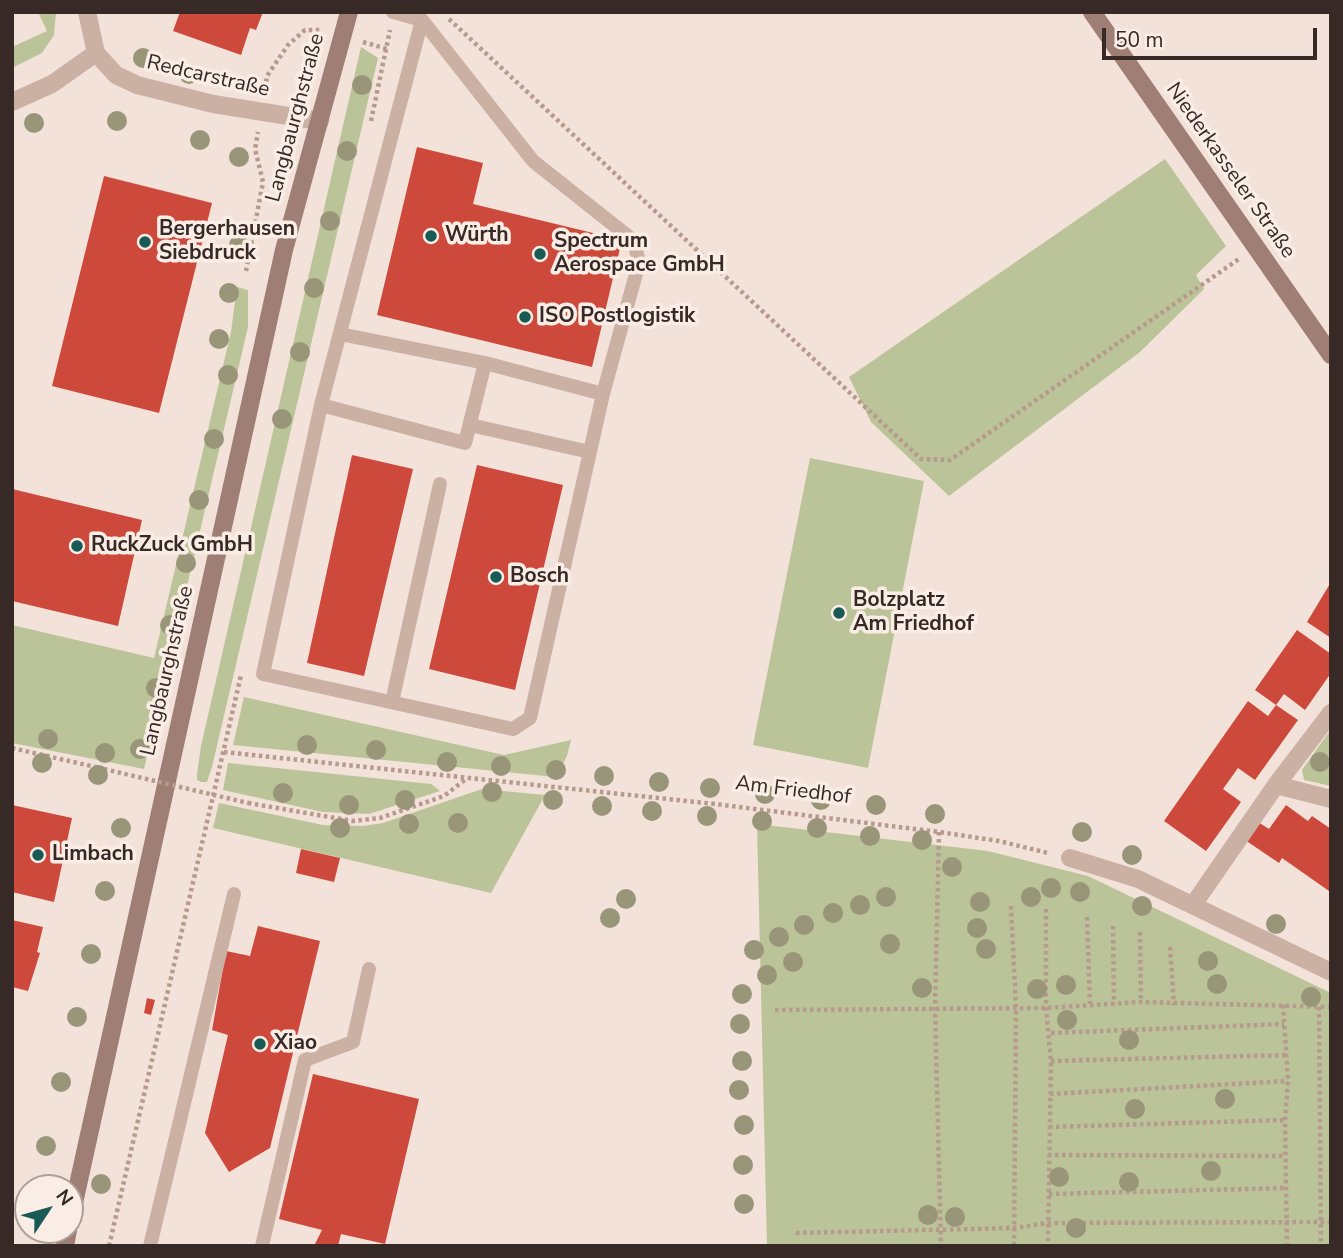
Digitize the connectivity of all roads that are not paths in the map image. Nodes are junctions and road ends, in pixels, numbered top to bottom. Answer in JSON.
{"nodes":[{"id":1,"x":87,"y":12,"type":"edge"},
{"id":2,"x":349,"y":12,"type":"edge"},
{"id":3,"x":393,"y":12,"type":"edge"},
{"id":4,"x":1092,"y":12,"type":"edge"},
{"id":5,"x":422,"y":20,"type":"junction"},
{"id":6,"x":96,"y":53,"type":"junction"},
{"id":7,"x":12,"y":102,"type":"edge"},
{"id":8,"x":320,"y":121,"type":"junction"},
{"id":9,"x":340,"y":334,"type":"junction"},
{"id":10,"x":1331,"y":355,"type":"edge"},
{"id":11,"x":485,"y":363,"type":"junction"},
{"id":12,"x":603,"y":394,"type":"junction"},
{"id":13,"x":321,"y":405,"type":"junction"},
{"id":14,"x":470,"y":425,"type":"junction"},
{"id":15,"x":590,"y":452,"type":"junction"},
{"id":16,"x":440,"y":484,"type":"dead end"},
{"id":17,"x":392,"y":702,"type":"junction"},
{"id":18,"x":1331,"y":713,"type":"edge"},
{"id":19,"x":1276,"y":785,"type":"junction"},
{"id":20,"x":1331,"y":799,"type":"edge"},
{"id":21,"x":1070,"y":858,"type":"road end"},
{"id":22,"x":234,"y":894,"type":"dead end"},
{"id":23,"x":1193,"y":905,"type":"junction"},
{"id":24,"x":369,"y":969,"type":"dead end"},
{"id":25,"x":1331,"y":972,"type":"edge"},
{"id":26,"x":80,"y":1174,"type":"edge"},
{"id":27,"x":150,"y":1246,"type":"edge"},
{"id":28,"x":262,"y":1246,"type":"edge"}],
"edges":[{"from":1,"to":6,"type":"street"},
{"from":2,"to":8,"type":"main road","name":"Langbaurghstraße"},
{"from":3,"to":5,"type":"lane"},
{"from":4,"to":10,"type":"main road","name":"Niederkasseler Straße"},
{"from":5,"to":9,"type":"lane"},
{"from":5,"to":12,"type":"lane"},
{"from":6,"to":7,"type":"street"},
{"from":6,"to":8,"type":"street","name":"Redcarstraße"},
{"from":8,"to":26,"type":"main road","name":"Langbaurghstraße"},
{"from":9,"to":11,"type":"lane"},
{"from":9,"to":13,"type":"lane"},
{"from":11,"to":12,"type":"lane"},
{"from":11,"to":14,"type":"lane"},
{"from":12,"to":15,"type":"lane"},
{"from":13,"to":14,"type":"lane"},
{"from":13,"to":17,"type":"lane"},
{"from":14,"to":15,"type":"lane"},
{"from":15,"to":17,"type":"lane"},
{"from":16,"to":17,"type":"lane"},
{"from":18,"to":19,"type":"street"},
{"from":19,"to":20,"type":"street"},
{"from":19,"to":23,"type":"street"},
{"from":21,"to":23,"type":"street"},
{"from":22,"to":27,"type":"lane"},
{"from":23,"to":25,"type":"street"},
{"from":24,"to":28,"type":"lane"}]}
